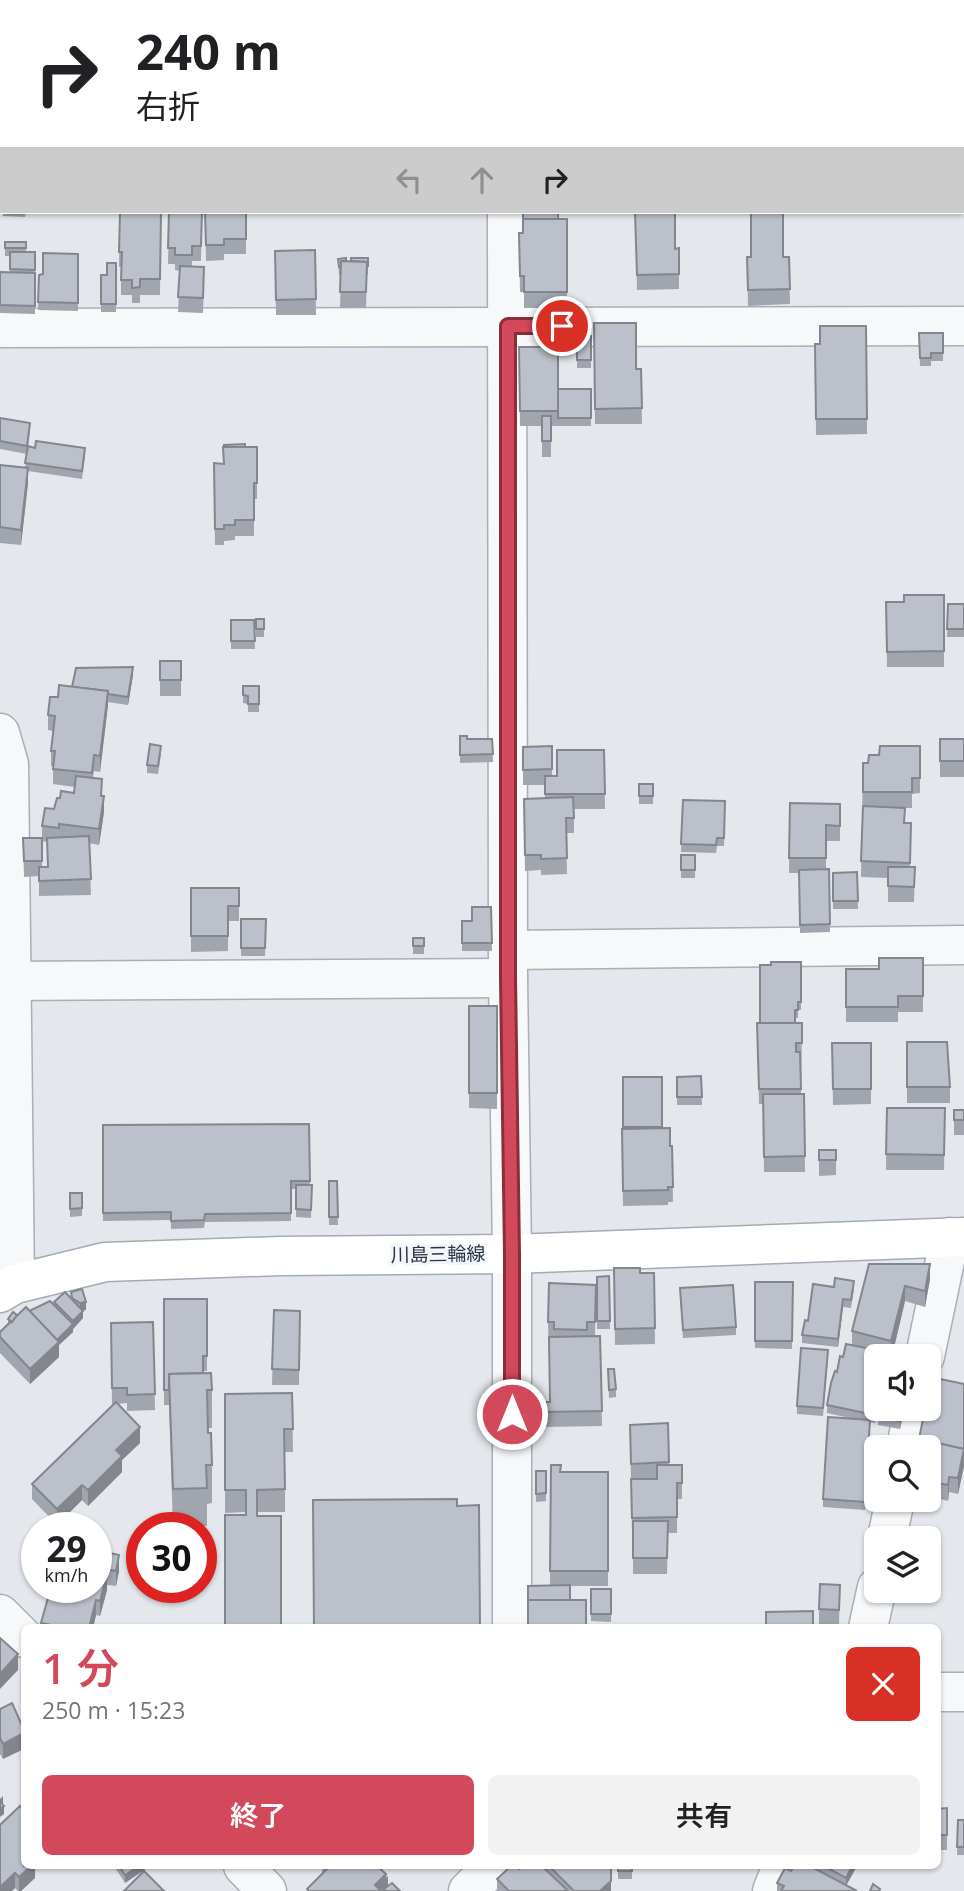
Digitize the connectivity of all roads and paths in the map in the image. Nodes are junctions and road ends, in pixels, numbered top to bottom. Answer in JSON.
{"nodes":[{"id":1,"x":507,"y":214,"type":"edge"},
{"id":2,"x":508,"y":326,"type":"junction"},
{"id":3,"x":964,"y":326,"type":"edge"},
{"id":4,"x":0,"y":328,"type":"edge"},
{"id":5,"x":0,"y":733,"type":"edge"},
{"id":6,"x":964,"y":945,"type":"edge"},
{"id":7,"x":508,"y":964,"type":"junction"},
{"id":8,"x":6,"y":981,"type":"edge"},
{"id":9,"x":957,"y":1237,"type":"edge"},
{"id":10,"x":512,"y":1254,"type":"junction"},
{"id":11,"x":8,"y":1276,"type":"edge"},
{"id":12,"x":928,"y":1344,"type":"edge"},
{"id":13,"x":873,"y":1603,"type":"edge"},
{"id":14,"x":0,"y":1614,"type":"edge"},
{"id":15,"x":512,"y":1624,"type":"edge"},
{"id":16,"x":869,"y":1624,"type":"edge"},
{"id":17,"x":21,"y":1635,"type":"edge"},
{"id":18,"x":941,"y":1692,"type":"edge"},
{"id":19,"x":964,"y":1692,"type":"edge"},
{"id":20,"x":246,"y":1869,"type":"edge"},
{"id":21,"x":490,"y":1869,"type":"edge"},
{"id":22,"x":781,"y":1869,"type":"edge"},
{"id":23,"x":267,"y":1891,"type":"edge"},
{"id":24,"x":467,"y":1891,"type":"edge"},
{"id":25,"x":772,"y":1891,"type":"edge"}],
"edges":[{"from":1,"to":2,"type":"street"},
{"from":2,"to":3,"type":"street"},
{"from":2,"to":4,"type":"street"},
{"from":2,"to":7,"type":"street"},
{"from":5,"to":8,"type":"street"},
{"from":6,"to":7,"type":"street"},
{"from":7,"to":8,"type":"street"},
{"from":7,"to":10,"type":"street"},
{"from":8,"to":11,"type":"street"},
{"from":9,"to":10,"type":"main road","name":"川島三輪線"},
{"from":9,"to":12,"type":"street"},
{"from":10,"to":11,"type":"main road","name":"川島三輪線"},
{"from":10,"to":15,"type":"street"},
{"from":13,"to":16,"type":"street"},
{"from":14,"to":17,"type":"street"},
{"from":18,"to":19,"type":"street"},
{"from":20,"to":23,"type":"street"},
{"from":21,"to":24,"type":"street"},
{"from":22,"to":25,"type":"street"}]}
